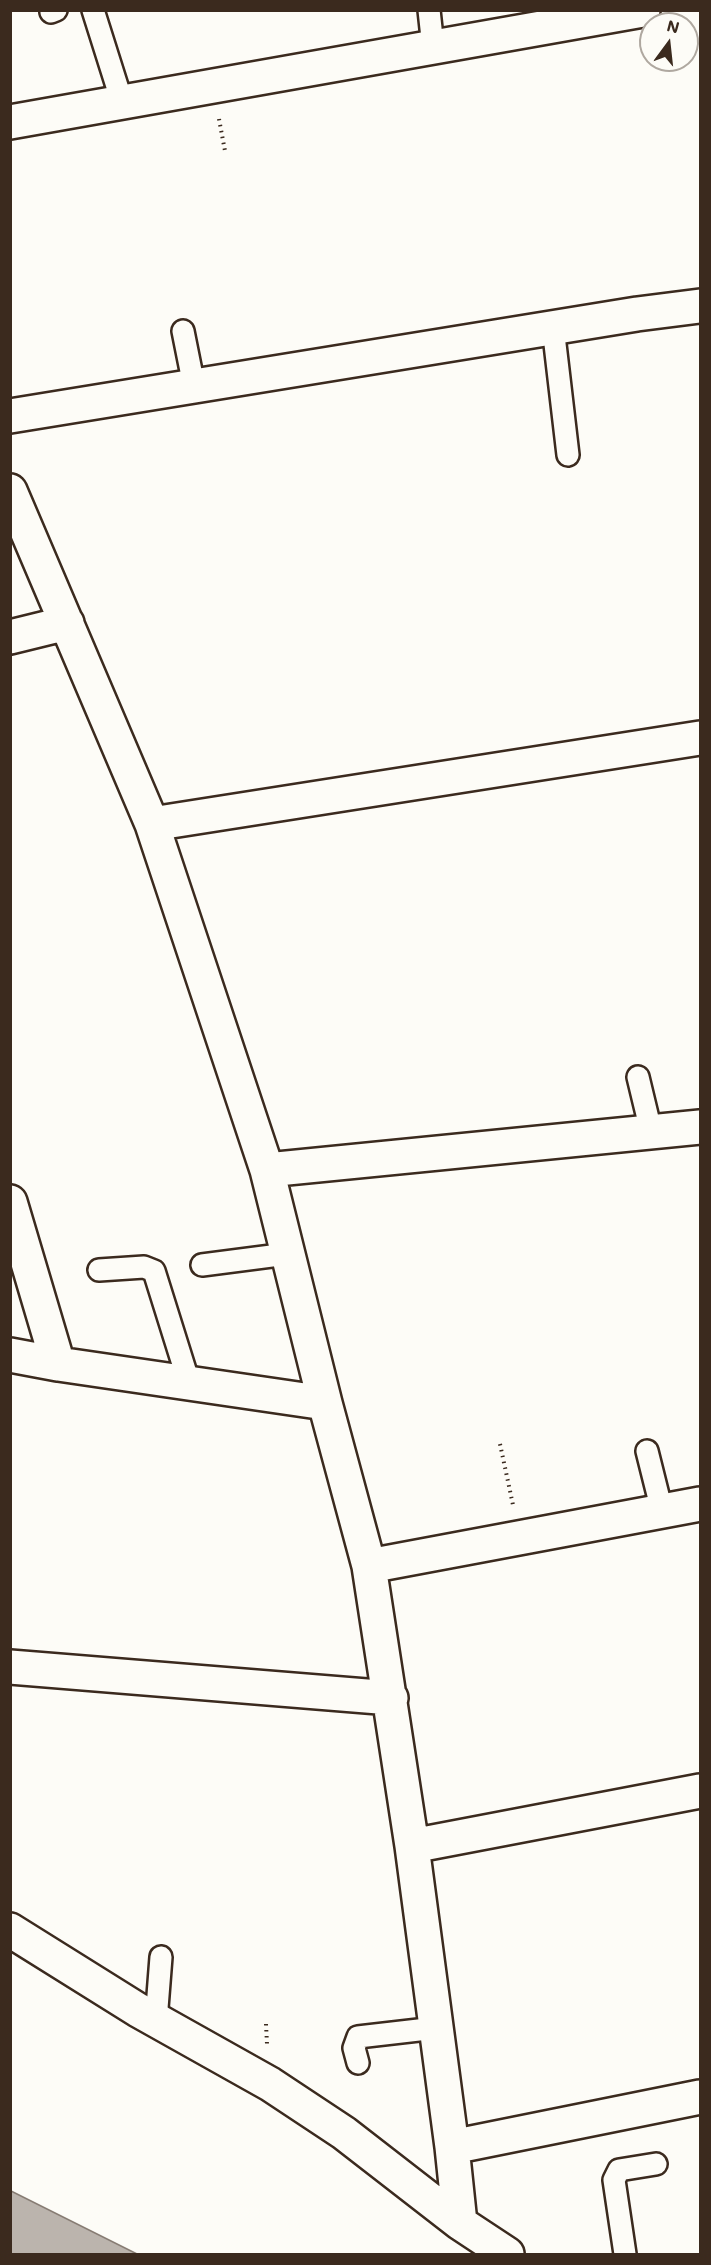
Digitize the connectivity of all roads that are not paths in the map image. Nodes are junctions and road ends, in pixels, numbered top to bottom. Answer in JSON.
{"nodes":[{"id":1,"x":93,"y":10,"type":"edge"},
{"id":2,"x":429,"y":10,"type":"edge"},
{"id":3,"x":636,"y":11,"type":"edge"},
{"id":4,"x":433,"y":47,"type":"junction"},
{"id":5,"x":122,"y":102,"type":"junction"},
{"id":6,"x":10,"y":122,"type":"edge"},
{"id":7,"x":700,"y":306,"type":"edge"},
{"id":8,"x":554,"y":327,"type":"junction"},
{"id":9,"x":183,"y":331,"type":"dead end"},
{"id":10,"x":194,"y":386,"type":"junction"},
{"id":11,"x":10,"y":416,"type":"edge"},
{"id":12,"x":568,"y":455,"type":"dead end"},
{"id":13,"x":10,"y":491,"type":"edge"},
{"id":14,"x":67,"y":623,"type":"junction"},
{"id":15,"x":10,"y":637,"type":"edge"},
{"id":16,"x":700,"y":738,"type":"edge"},
{"id":17,"x":152,"y":824,"type":"junction"},
{"id":18,"x":638,"y":1077,"type":"dead end"},
{"id":19,"x":700,"y":1126,"type":"edge"},
{"id":20,"x":651,"y":1131,"type":"junction"},
{"id":21,"x":267,"y":1170,"type":"junction"},
{"id":22,"x":10,"y":1202,"type":"edge"},
{"id":23,"x":287,"y":1254,"type":"junction"},
{"id":24,"x":202,"y":1265,"type":"dead end"},
{"id":25,"x":99,"y":1270,"type":"dead end"},
{"id":26,"x":10,"y":1355,"type":"edge"},
{"id":27,"x":58,"y":1365,"type":"junction"},
{"id":28,"x":189,"y":1383,"type":"junction"},
{"id":29,"x":325,"y":1403,"type":"junction"},
{"id":30,"x":647,"y":1451,"type":"dead end"},
{"id":31,"x":700,"y":1504,"type":"edge"},
{"id":32,"x":662,"y":1511,"type":"junction"},
{"id":33,"x":369,"y":1566,"type":"junction"},
{"id":34,"x":10,"y":1667,"type":"edge"},
{"id":35,"x":390,"y":1698,"type":"junction"},
{"id":36,"x":700,"y":1791,"type":"edge"},
{"id":37,"x":412,"y":1846,"type":"junction"},
{"id":38,"x":10,"y":1930,"type":"edge"},
{"id":39,"x":161,"y":1957,"type":"dead end"},
{"id":40,"x":156,"y":2021,"type":"junction"},
{"id":41,"x":436,"y":2028,"type":"junction"},
{"id":42,"x":358,"y":2063,"type":"dead end"},
{"id":43,"x":700,"y":2097,"type":"edge"},
{"id":44,"x":453,"y":2147,"type":"junction"},
{"id":45,"x":656,"y":2164,"type":"dead end"},
{"id":46,"x":460,"y":2223,"type":"junction"},
{"id":47,"x":507,"y":2254,"type":"edge"},
{"id":48,"x":625,"y":2254,"type":"edge"}],
"edges":[{"from":1,"to":5,"type":"lane"},
{"from":2,"to":4,"type":"lane"},
{"from":3,"to":4,"type":"street"},
{"from":4,"to":5,"type":"street"},
{"from":5,"to":6,"type":"street"},
{"from":7,"to":8,"type":"street"},
{"from":8,"to":10,"type":"street"},
{"from":8,"to":12,"type":"lane"},
{"from":9,"to":10,"type":"lane"},
{"from":10,"to":11,"type":"street"},
{"from":13,"to":14,"type":"street"},
{"from":14,"to":15,"type":"street"},
{"from":14,"to":17,"type":"street"},
{"from":16,"to":17,"type":"street"},
{"from":17,"to":21,"type":"street"},
{"from":18,"to":20,"type":"lane"},
{"from":19,"to":20,"type":"street"},
{"from":20,"to":21,"type":"street"},
{"from":21,"to":23,"type":"street"},
{"from":22,"to":27,"type":"street"},
{"from":23,"to":24,"type":"lane"},
{"from":23,"to":29,"type":"street"},
{"from":25,"to":28,"type":"lane"},
{"from":26,"to":27,"type":"street"},
{"from":27,"to":28,"type":"street"},
{"from":28,"to":29,"type":"street"},
{"from":29,"to":33,"type":"street"},
{"from":30,"to":32,"type":"lane"},
{"from":31,"to":32,"type":"street"},
{"from":32,"to":33,"type":"street"},
{"from":33,"to":35,"type":"street"},
{"from":34,"to":35,"type":"street"},
{"from":35,"to":37,"type":"street"},
{"from":36,"to":37,"type":"street"},
{"from":37,"to":41,"type":"street"},
{"from":38,"to":40,"type":"street"},
{"from":39,"to":40,"type":"lane"},
{"from":40,"to":46,"type":"street"},
{"from":41,"to":42,"type":"lane"},
{"from":41,"to":44,"type":"street"},
{"from":43,"to":44,"type":"street"},
{"from":44,"to":46,"type":"street"},
{"from":45,"to":48,"type":"lane"},
{"from":46,"to":47,"type":"street"}]}
